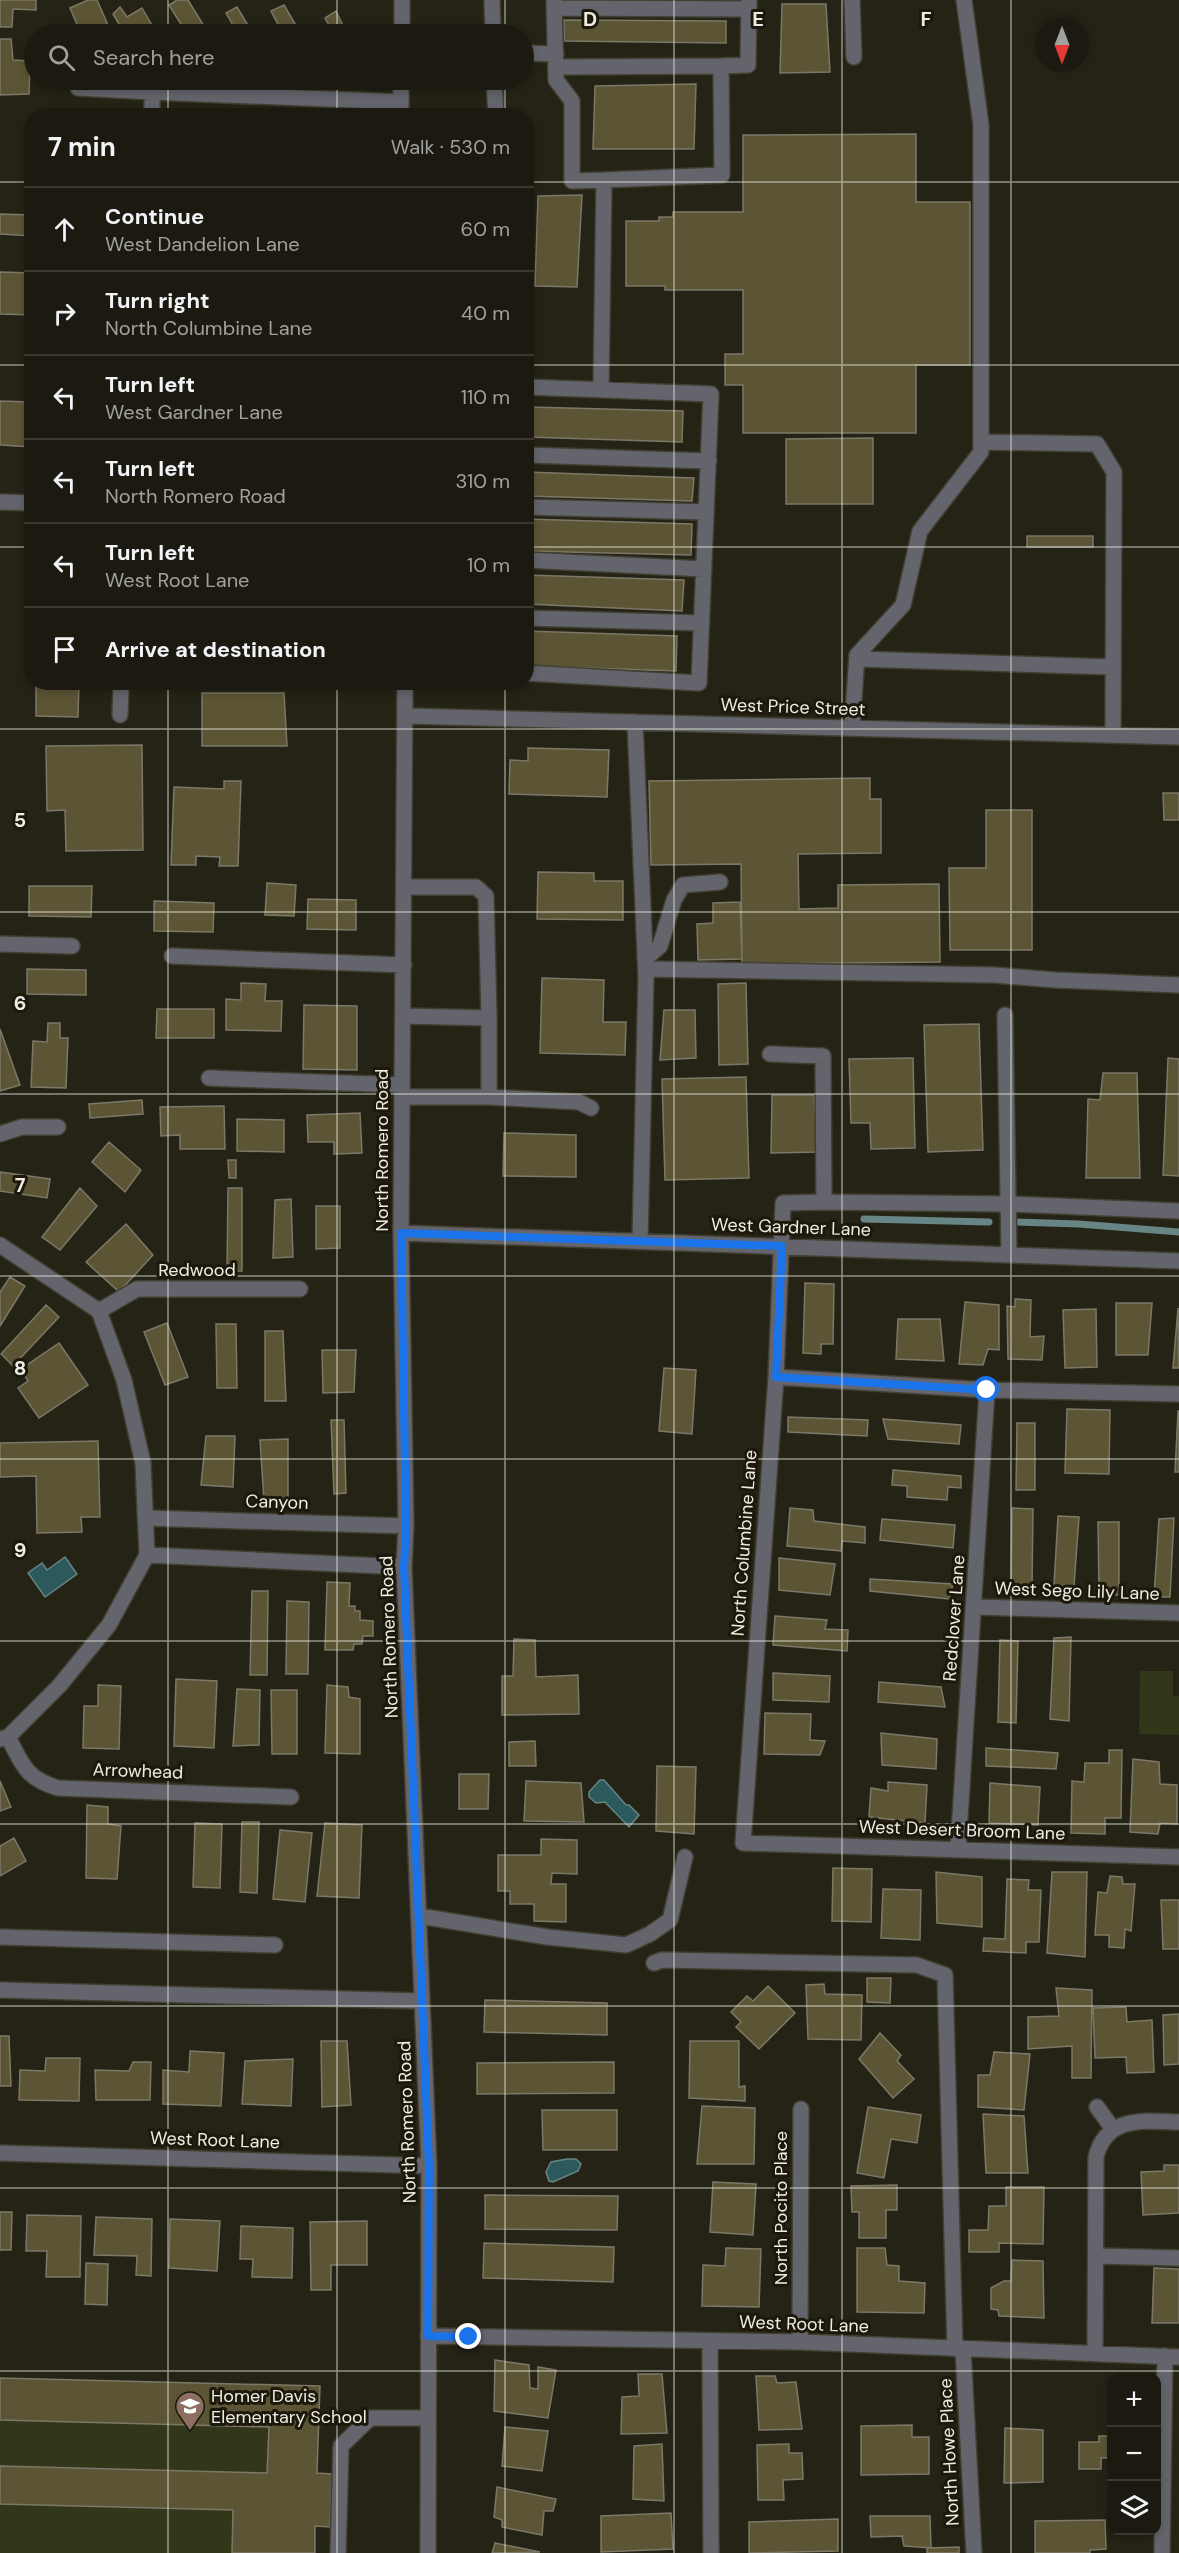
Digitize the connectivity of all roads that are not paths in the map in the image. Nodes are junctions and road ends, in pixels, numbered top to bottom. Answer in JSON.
{"nodes":[{"id":1,"x":402,"y":0,"type":"edge"},
{"id":2,"x":492,"y":0,"type":"edge"},
{"id":3,"x":852,"y":0,"type":"edge"},
{"id":4,"x":964,"y":0,"type":"edge"},
{"id":5,"x":554,"y":4,"type":"edge"},
{"id":6,"x":749,"y":4,"type":"edge"},
{"id":7,"x":402,"y":24,"type":"edge"},
{"id":8,"x":493,"y":24,"type":"edge"},
{"id":9,"x":534,"y":55,"type":"edge"},
{"id":10,"x":854,"y":57,"type":"dead end"},
{"id":11,"x":556,"y":60,"type":"junction"},
{"id":12,"x":721,"y":66,"type":"junction"},
{"id":13,"x":115,"y":90,"type":"edge"},
{"id":14,"x":401,"y":90,"type":"edge"},
{"id":15,"x":495,"y":90,"type":"edge"},
{"id":16,"x":152,"y":92,"type":"junction"},
{"id":17,"x":152,"y":108,"type":"edge"},
{"id":18,"x":386,"y":108,"type":"edge"},
{"id":19,"x":401,"y":108,"type":"edge"},
{"id":20,"x":496,"y":108,"type":"edge"},
{"id":21,"x":608,"y":180,"type":"junction"},
{"id":22,"x":534,"y":387,"type":"edge"},
{"id":23,"x":601,"y":389,"type":"junction"},
{"id":24,"x":981,"y":442,"type":"junction"},
{"id":25,"x":534,"y":455,"type":"edge"},
{"id":26,"x":708,"y":461,"type":"junction"},
{"id":27,"x":0,"y":502,"type":"edge"},
{"id":28,"x":24,"y":503,"type":"edge"},
{"id":29,"x":534,"y":507,"type":"edge"},
{"id":30,"x":706,"y":512,"type":"junction"},
{"id":31,"x":534,"y":560,"type":"edge"},
{"id":32,"x":704,"y":569,"type":"junction"},
{"id":33,"x":534,"y":618,"type":"edge"},
{"id":34,"x":702,"y":623,"type":"junction"},
{"id":35,"x":857,"y":659,"type":"junction"},
{"id":36,"x":1113,"y":668,"type":"junction"},
{"id":37,"x":534,"y":673,"type":"edge"},
{"id":38,"x":121,"y":690,"type":"edge"},
{"id":39,"x":405,"y":690,"type":"edge"},
{"id":40,"x":120,"y":715,"type":"dead end"},
{"id":41,"x":406,"y":716,"type":"junction"},
{"id":42,"x":635,"y":722,"type":"junction"},
{"id":43,"x":852,"y":728,"type":"junction"},
{"id":44,"x":1113,"y":735,"type":"junction"},
{"id":45,"x":1179,"y":737,"type":"edge"},
{"id":46,"x":720,"y":882,"type":"dead end"},
{"id":47,"x":404,"y":887,"type":"junction"},
{"id":48,"x":0,"y":944,"type":"edge"},
{"id":49,"x":72,"y":946,"type":"dead end"},
{"id":50,"x":172,"y":956,"type":"dead end"},
{"id":51,"x":645,"y":964,"type":"junction"},
{"id":52,"x":404,"y":965,"type":"junction"},
{"id":53,"x":1179,"y":985,"type":"edge"},
{"id":54,"x":1005,"y":1015,"type":"dead end"},
{"id":55,"x":403,"y":1016,"type":"junction"},
{"id":56,"x":489,"y":1018,"type":"junction"},
{"id":57,"x":770,"y":1054,"type":"dead end"},
{"id":58,"x":209,"y":1078,"type":"dead end"},
{"id":59,"x":402,"y":1091,"type":"junction"},
{"id":60,"x":489,"y":1097,"type":"junction"},
{"id":61,"x":591,"y":1108,"type":"dead end"},
{"id":62,"x":58,"y":1127,"type":"dead end"},
{"id":63,"x":0,"y":1134,"type":"edge"},
{"id":64,"x":824,"y":1202,"type":"junction"},
{"id":65,"x":1008,"y":1204,"type":"junction"},
{"id":66,"x":1179,"y":1211,"type":"edge"},
{"id":67,"x":401,"y":1233,"type":"junction"},
{"id":68,"x":640,"y":1241,"type":"junction"},
{"id":69,"x":0,"y":1245,"type":"edge"},
{"id":70,"x":782,"y":1246,"type":"junction"},
{"id":71,"x":1009,"y":1255,"type":"junction"},
{"id":72,"x":1179,"y":1261,"type":"edge"},
{"id":73,"x":300,"y":1289,"type":"dead end"},
{"id":74,"x":99,"y":1311,"type":"junction"},
{"id":75,"x":776,"y":1377,"type":"junction"},
{"id":76,"x":987,"y":1390,"type":"junction"},
{"id":77,"x":1179,"y":1394,"type":"edge"},
{"id":78,"x":146,"y":1518,"type":"junction"},
{"id":79,"x":406,"y":1526,"type":"junction"},
{"id":80,"x":147,"y":1555,"type":"junction"},
{"id":81,"x":404,"y":1567,"type":"junction"},
{"id":82,"x":975,"y":1607,"type":"junction"},
{"id":83,"x":1179,"y":1613,"type":"edge"},
{"id":84,"x":4,"y":1738,"type":"edge"},
{"id":85,"x":291,"y":1797,"type":"dead end"},
{"id":86,"x":743,"y":1843,"type":"joint"},
{"id":87,"x":958,"y":1849,"type":"junction"},
{"id":88,"x":685,"y":1857,"type":"dead end"},
{"id":89,"x":1179,"y":1857,"type":"edge"},
{"id":90,"x":420,"y":1916,"type":"junction"},
{"id":91,"x":0,"y":1937,"type":"edge"},
{"id":92,"x":275,"y":1945,"type":"dead end"},
{"id":93,"x":654,"y":1964,"type":"dead end"},
{"id":94,"x":0,"y":1990,"type":"edge"},
{"id":95,"x":422,"y":2001,"type":"junction"},
{"id":96,"x":1097,"y":2107,"type":"dead end"},
{"id":97,"x":801,"y":2109,"type":"dead end"},
{"id":98,"x":1179,"y":2122,"type":"edge"},
{"id":99,"x":1113,"y":2129,"type":"junction"},
{"id":100,"x":0,"y":2153,"type":"edge"},
{"id":101,"x":429,"y":2166,"type":"junction"},
{"id":102,"x":1097,"y":2256,"type":"junction"},
{"id":103,"x":1179,"y":2258,"type":"edge"},
{"id":104,"x":428,"y":2336,"type":"junction"},
{"id":105,"x":710,"y":2341,"type":"junction"},
{"id":106,"x":800,"y":2342,"type":"junction"},
{"id":107,"x":959,"y":2349,"type":"junction"},
{"id":108,"x":1095,"y":2352,"type":"junction"},
{"id":109,"x":1172,"y":2356,"type":"edge"},
{"id":110,"x":428,"y":2418,"type":"junction"},
{"id":111,"x":339,"y":2553,"type":"edge"},
{"id":112,"x":428,"y":2553,"type":"edge"},
{"id":113,"x":711,"y":2553,"type":"edge"},
{"id":114,"x":974,"y":2553,"type":"edge"},
{"id":115,"x":1162,"y":2553,"type":"edge"}],
"edges":[{"from":1,"to":7,"type":"street"},
{"from":2,"to":8,"type":"street"},
{"from":3,"to":10,"type":"street"},
{"from":4,"to":24,"type":"street"},
{"from":5,"to":6,"type":"street"},
{"from":5,"to":11,"type":"street"},
{"from":6,"to":12,"type":"street"},
{"from":9,"to":11,"type":"street"},
{"from":11,"to":12,"type":"street"},
{"from":11,"to":21,"type":"street"},
{"from":12,"to":21,"type":"street"},
{"from":13,"to":16,"type":"street"},
{"from":14,"to":19,"type":"street"},
{"from":15,"to":20,"type":"street"},
{"from":16,"to":17,"type":"street"},
{"from":16,"to":18,"type":"street"},
{"from":21,"to":23,"type":"street"},
{"from":22,"to":23,"type":"street"},
{"from":23,"to":26,"type":"street"},
{"from":24,"to":35,"type":"street"},
{"from":24,"to":36,"type":"street"},
{"from":25,"to":26,"type":"street"},
{"from":26,"to":30,"type":"street"},
{"from":27,"to":28,"type":"street"},
{"from":29,"to":30,"type":"street"},
{"from":30,"to":32,"type":"street"},
{"from":31,"to":32,"type":"street"},
{"from":32,"to":34,"type":"street"},
{"from":33,"to":34,"type":"street"},
{"from":34,"to":37,"type":"street"},
{"from":35,"to":36,"type":"street"},
{"from":35,"to":43,"type":"street"},
{"from":36,"to":44,"type":"street"},
{"from":38,"to":40,"type":"street"},
{"from":39,"to":41,"type":"street","name":"North Romero Road"},
{"from":41,"to":42,"type":"street","name":"West Price Street"},
{"from":41,"to":47,"type":"street","name":"North Romero Road"},
{"from":42,"to":43,"type":"street","name":"West Price Street"},
{"from":42,"to":51,"type":"street"},
{"from":43,"to":44,"type":"street","name":"West Price Street"},
{"from":44,"to":45,"type":"street","name":"West Price Street"},
{"from":46,"to":51,"type":"street"},
{"from":47,"to":52,"type":"street","name":"North Romero Road"},
{"from":47,"to":56,"type":"street"},
{"from":48,"to":49,"type":"street"},
{"from":50,"to":52,"type":"street"},
{"from":51,"to":53,"type":"street"},
{"from":51,"to":68,"type":"street"},
{"from":52,"to":55,"type":"street","name":"North Romero Road"},
{"from":54,"to":65,"type":"street"},
{"from":55,"to":56,"type":"street"},
{"from":55,"to":59,"type":"street","name":"North Romero Road"},
{"from":56,"to":60,"type":"street"},
{"from":57,"to":64,"type":"street"},
{"from":58,"to":59,"type":"street"},
{"from":59,"to":60,"type":"street"},
{"from":59,"to":67,"type":"street","name":"North Romero Road"},
{"from":60,"to":61,"type":"street"},
{"from":62,"to":63,"type":"street"},
{"from":64,"to":65,"type":"street"},
{"from":64,"to":70,"type":"street","name":"North Columbine Lane"},
{"from":65,"to":66,"type":"street"},
{"from":65,"to":71,"type":"street"},
{"from":67,"to":68,"type":"street","name":"West Gardner Lane"},
{"from":67,"to":79,"type":"street","name":"North Romero Road"},
{"from":68,"to":70,"type":"street","name":"West Gardner Lane"},
{"from":69,"to":74,"type":"street"},
{"from":70,"to":71,"type":"street","name":"West Gardner Lane"},
{"from":70,"to":75,"type":"street","name":"North Columbine Lane"},
{"from":71,"to":72,"type":"street","name":"West Gardner Lane"},
{"from":73,"to":74,"type":"street","name":"Redwood"},
{"from":74,"to":78,"type":"street"},
{"from":75,"to":76,"type":"street"},
{"from":75,"to":86,"type":"street","name":"North Columbine Lane"},
{"from":76,"to":77,"type":"street"},
{"from":76,"to":82,"type":"street","name":"Redclover Lane"},
{"from":78,"to":79,"type":"street","name":"Canyon"},
{"from":78,"to":80,"type":"street"},
{"from":79,"to":81,"type":"street","name":"North Romero Road"},
{"from":80,"to":81,"type":"street"},
{"from":80,"to":84,"type":"street"},
{"from":81,"to":90,"type":"street","name":"North Romero Road"},
{"from":82,"to":83,"type":"street","name":"West Sego Lily Lane"},
{"from":82,"to":87,"type":"street","name":"Redclover Lane"},
{"from":84,"to":85,"type":"street","name":"Arrowhead"},
{"from":86,"to":87,"type":"street","name":"West Desert Broom Lane"},
{"from":87,"to":89,"type":"street","name":"West Desert Broom Lane"},
{"from":88,"to":90,"type":"street"},
{"from":90,"to":95,"type":"street","name":"North Romero Road"},
{"from":91,"to":92,"type":"street"},
{"from":93,"to":107,"type":"street","name":"North Howe Place"},
{"from":94,"to":95,"type":"street"},
{"from":95,"to":101,"type":"street","name":"North Romero Road"},
{"from":96,"to":99,"type":"street"},
{"from":97,"to":106,"type":"street","name":"North Pocito Place"},
{"from":98,"to":99,"type":"street"},
{"from":99,"to":102,"type":"street"},
{"from":100,"to":101,"type":"street","name":"West Root Lane"},
{"from":101,"to":104,"type":"street","name":"North Romero Road"},
{"from":102,"to":103,"type":"street"},
{"from":102,"to":108,"type":"street"},
{"from":104,"to":105,"type":"street","name":"West Root Lane"},
{"from":104,"to":110,"type":"street","name":"North Romero Road"},
{"from":105,"to":106,"type":"street","name":"West Root Lane"},
{"from":105,"to":113,"type":"street"},
{"from":106,"to":107,"type":"street","name":"West Root Lane"},
{"from":107,"to":108,"type":"street","name":"West Root Lane"},
{"from":107,"to":114,"type":"street","name":"North Howe Place"},
{"from":108,"to":109,"type":"street","name":"West Root Lane"},
{"from":109,"to":115,"type":"street"},
{"from":110,"to":111,"type":"street"},
{"from":110,"to":112,"type":"street","name":"North Romero Road"}]}
